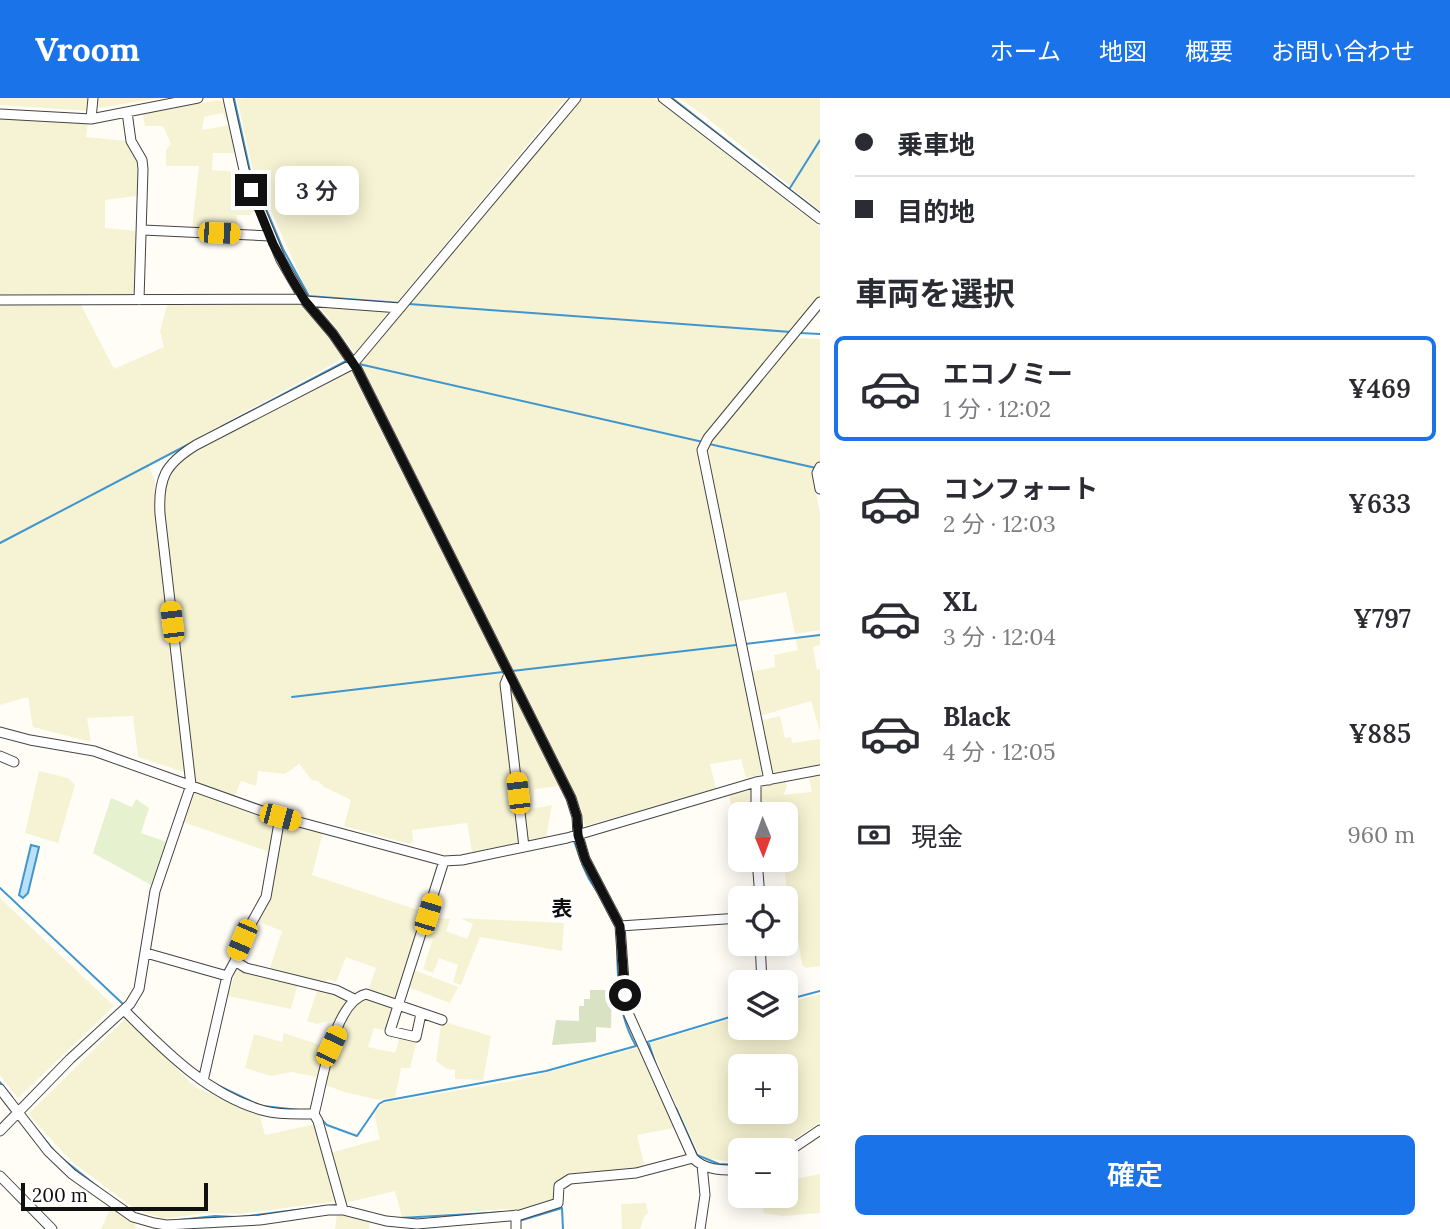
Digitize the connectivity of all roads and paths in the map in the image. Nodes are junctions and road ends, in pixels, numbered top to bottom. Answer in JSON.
{"nodes":[{"id":1,"x":93,"y":98,"type":"edge"},
{"id":2,"x":198,"y":98,"type":"edge"},
{"id":3,"x":228,"y":98,"type":"edge"},
{"id":4,"x":576,"y":98,"type":"edge"},
{"id":5,"x":663,"y":98,"type":"edge"},
{"id":6,"x":127,"y":112,"type":"junction"},
{"id":7,"x":0,"y":114,"type":"edge"},
{"id":8,"x":91,"y":119,"type":"junction"},
{"id":9,"x":820,"y":219,"type":"edge"},
{"id":10,"x":143,"y":230,"type":"junction"},
{"id":11,"x":270,"y":236,"type":"junction"},
{"id":12,"x":0,"y":300,"type":"edge"},
{"id":13,"x":139,"y":300,"type":"junction"},
{"id":14,"x":304,"y":300,"type":"junction"},
{"id":15,"x":820,"y":302,"type":"edge"},
{"id":16,"x":400,"y":308,"type":"junction"},
{"id":17,"x":353,"y":364,"type":"junction"},
{"id":18,"x":820,"y":467,"type":"edge"},
{"id":19,"x":820,"y":488,"type":"edge"},
{"id":20,"x":509,"y":674,"type":"junction"},
{"id":21,"x":0,"y":732,"type":"edge"},
{"id":22,"x":0,"y":756,"type":"edge"},
{"id":23,"x":14,"y":762,"type":"dead end"},
{"id":24,"x":820,"y":770,"type":"edge"},
{"id":25,"x":769,"y":780,"type":"junction"},
{"id":26,"x":756,"y":782,"type":"junction"},
{"id":27,"x":191,"y":785,"type":"junction"},
{"id":28,"x":756,"y":802,"type":"edge"},
{"id":29,"x":280,"y":817,"type":"junction"},
{"id":30,"x":578,"y":835,"type":"junction"},
{"id":31,"x":524,"y":847,"type":"junction"},
{"id":32,"x":444,"y":861,"type":"junction"},
{"id":33,"x":728,"y":919,"type":"edge"},
{"id":34,"x":620,"y":926,"type":"junction"},
{"id":35,"x":146,"y":953,"type":"junction"},
{"id":36,"x":235,"y":961,"type":"junction"},
{"id":37,"x":227,"y":976,"type":"junction"},
{"id":38,"x":354,"y":999,"type":"junction"},
{"id":39,"x":399,"y":1005,"type":"junction"},
{"id":40,"x":124,"y":1010,"type":"junction"},
{"id":41,"x":421,"y":1014,"type":"junction"},
{"id":42,"x":442,"y":1020,"type":"dead end"},
{"id":43,"x":203,"y":1082,"type":"junction"},
{"id":44,"x":0,"y":1089,"type":"edge"},
{"id":45,"x":19,"y":1111,"type":"junction"},
{"id":46,"x":314,"y":1114,"type":"junction"},
{"id":47,"x":820,"y":1130,"type":"edge"},
{"id":48,"x":0,"y":1131,"type":"edge"},
{"id":49,"x":798,"y":1145,"type":"edge"},
{"id":50,"x":693,"y":1158,"type":"junction"},
{"id":51,"x":702,"y":1165,"type":"junction"},
{"id":52,"x":728,"y":1170,"type":"edge"},
{"id":53,"x":0,"y":1176,"type":"edge"},
{"id":54,"x":344,"y":1210,"type":"junction"},
{"id":55,"x":516,"y":1215,"type":"junction"},
{"id":56,"x":417,"y":1226,"type":"edge"},
{"id":57,"x":52,"y":1229,"type":"edge"},
{"id":58,"x":516,"y":1229,"type":"edge"},
{"id":59,"x":700,"y":1229,"type":"edge"}],
"edges":[{"from":1,"to":8,"type":"street"},
{"from":2,"to":6,"type":"street"},
{"from":3,"to":11,"type":"street"},
{"from":4,"to":16,"type":"street"},
{"from":5,"to":9,"type":"street"},
{"from":6,"to":8,"type":"street"},
{"from":6,"to":10,"type":"street"},
{"from":7,"to":8,"type":"street"},
{"from":10,"to":11,"type":"street"},
{"from":10,"to":13,"type":"street"},
{"from":11,"to":14,"type":"street"},
{"from":12,"to":13,"type":"street"},
{"from":13,"to":14,"type":"street"},
{"from":14,"to":16,"type":"street"},
{"from":14,"to":17,"type":"street"},
{"from":15,"to":25,"type":"street"},
{"from":16,"to":17,"type":"street"},
{"from":17,"to":20,"type":"street"},
{"from":17,"to":27,"type":"street"},
{"from":18,"to":19,"type":"street"},
{"from":20,"to":30,"type":"street"},
{"from":20,"to":31,"type":"street"},
{"from":21,"to":27,"type":"street"},
{"from":22,"to":23,"type":"street"},
{"from":24,"to":25,"type":"street"},
{"from":25,"to":26,"type":"street"},
{"from":26,"to":28,"type":"street"},
{"from":26,"to":30,"type":"street"},
{"from":27,"to":29,"type":"street"},
{"from":27,"to":35,"type":"street"},
{"from":29,"to":32,"type":"street"},
{"from":29,"to":36,"type":"street"},
{"from":30,"to":31,"type":"street"},
{"from":30,"to":34,"type":"street"},
{"from":31,"to":32,"type":"street"},
{"from":32,"to":39,"type":"street"},
{"from":33,"to":34,"type":"street"},
{"from":34,"to":50,"type":"street"},
{"from":35,"to":37,"type":"street"},
{"from":35,"to":40,"type":"street"},
{"from":36,"to":37,"type":"street"},
{"from":36,"to":38,"type":"street"},
{"from":37,"to":43,"type":"street"},
{"from":38,"to":39,"type":"street"},
{"from":38,"to":46,"type":"street"},
{"from":39,"to":41,"type":"street"},
{"from":39,"to":41,"type":"street"},
{"from":40,"to":43,"type":"street"},
{"from":40,"to":45,"type":"street"},
{"from":41,"to":42,"type":"street"},
{"from":43,"to":46,"type":"street"},
{"from":44,"to":45,"type":"street"},
{"from":45,"to":48,"type":"street"},
{"from":45,"to":54,"type":"street"},
{"from":46,"to":54,"type":"street"},
{"from":47,"to":49,"type":"street"},
{"from":50,"to":51,"type":"street"},
{"from":50,"to":55,"type":"street"},
{"from":51,"to":52,"type":"street"},
{"from":51,"to":59,"type":"street"},
{"from":53,"to":57,"type":"street"},
{"from":54,"to":56,"type":"street"},
{"from":55,"to":56,"type":"street"},
{"from":55,"to":58,"type":"street"}]}
